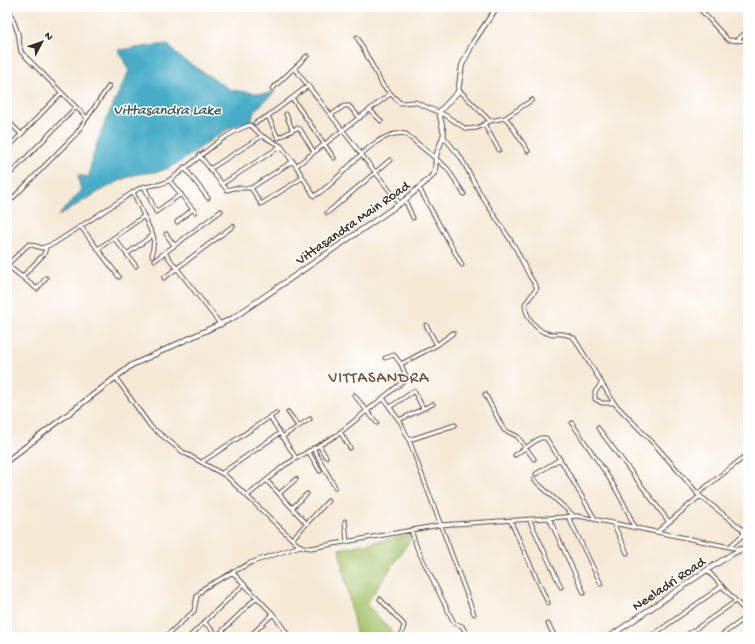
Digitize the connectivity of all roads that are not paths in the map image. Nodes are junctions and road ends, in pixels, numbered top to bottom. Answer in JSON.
{"nodes":[{"id":1,"x":8,"y":7,"type":"edge"},
{"id":2,"x":498,"y":7,"type":"edge"},
{"id":3,"x":698,"y":7,"type":"edge"},
{"id":4,"x":748,"y":31,"type":"edge"},
{"id":5,"x":358,"y":37,"type":"dead end"},
{"id":6,"x":736,"y":41,"type":"junction"},
{"id":7,"x":748,"y":41,"type":"edge"},
{"id":8,"x":308,"y":56,"type":"dead end"},
{"id":9,"x":294,"y":68,"type":"junction"},
{"id":10,"x":109,"y":86,"type":"dead end"},
{"id":11,"x":308,"y":86,"type":"junction"},
{"id":12,"x":272,"y":89,"type":"dead end"},
{"id":13,"x":459,"y":90,"type":"junction"},
{"id":14,"x":61,"y":93,"type":"junction"},
{"id":15,"x":390,"y":94,"type":"junction"},
{"id":16,"x":292,"y":98,"type":"junction"},
{"id":17,"x":532,"y":100,"type":"dead end"},
{"id":18,"x":76,"y":107,"type":"junction"},
{"id":19,"x":370,"y":110,"type":"junction"},
{"id":20,"x":439,"y":112,"type":"junction"},
{"id":21,"x":286,"y":114,"type":"dead end"},
{"id":22,"x":331,"y":115,"type":"junction"},
{"id":23,"x":268,"y":116,"type":"junction"},
{"id":24,"x":87,"y":118,"type":"junction"},
{"id":25,"x":360,"y":118,"type":"junction"},
{"id":26,"x":505,"y":118,"type":"junction"},
{"id":27,"x":7,"y":120,"type":"edge"},
{"id":28,"x":490,"y":121,"type":"junction"},
{"id":29,"x":381,"y":122,"type":"dead end"},
{"id":30,"x":255,"y":123,"type":"dead end"},
{"id":31,"x":484,"y":124,"type":"junction"},
{"id":32,"x":292,"y":129,"type":"junction"},
{"id":33,"x":343,"y":132,"type":"junction"},
{"id":34,"x":21,"y":134,"type":"junction"},
{"id":35,"x":262,"y":136,"type":"junction"},
{"id":36,"x":444,"y":137,"type":"junction"},
{"id":37,"x":326,"y":144,"type":"junction"},
{"id":38,"x":281,"y":146,"type":"junction"},
{"id":39,"x":7,"y":148,"type":"edge"},
{"id":40,"x":499,"y":150,"type":"dead end"},
{"id":41,"x":528,"y":151,"type":"dead end"},
{"id":42,"x":314,"y":152,"type":"junction"},
{"id":43,"x":199,"y":155,"type":"junction"},
{"id":44,"x":362,"y":156,"type":"junction"},
{"id":45,"x":334,"y":158,"type":"dead end"},
{"id":46,"x":435,"y":159,"type":"junction"},
{"id":47,"x":390,"y":160,"type":"dead end"},
{"id":48,"x":293,"y":161,"type":"junction"},
{"id":49,"x":296,"y":166,"type":"junction"},
{"id":50,"x":184,"y":168,"type":"junction"},
{"id":51,"x":210,"y":168,"type":"junction"},
{"id":52,"x":375,"y":172,"type":"junction"},
{"id":53,"x":7,"y":177,"type":"edge"},
{"id":54,"x":302,"y":178,"type":"junction"},
{"id":55,"x":169,"y":180,"type":"junction"},
{"id":56,"x":222,"y":184,"type":"junction"},
{"id":57,"x":144,"y":186,"type":"junction"},
{"id":58,"x":251,"y":188,"type":"junction"},
{"id":59,"x":419,"y":188,"type":"junction"},
{"id":60,"x":133,"y":192,"type":"junction"},
{"id":61,"x":181,"y":194,"type":"junction"},
{"id":62,"x":464,"y":194,"type":"dead end"},
{"id":63,"x":208,"y":198,"type":"dead end"},
{"id":64,"x":405,"y":200,"type":"junction"},
{"id":65,"x":7,"y":204,"type":"edge"},
{"id":66,"x":400,"y":204,"type":"junction"},
{"id":67,"x":221,"y":211,"type":"dead end"},
{"id":68,"x":327,"y":213,"type":"dead end"},
{"id":69,"x":144,"y":216,"type":"junction"},
{"id":70,"x":413,"y":218,"type":"dead end"},
{"id":71,"x":176,"y":222,"type":"dead end"},
{"id":72,"x":233,"y":226,"type":"dead end"},
{"id":73,"x":81,"y":227,"type":"junction"},
{"id":74,"x":166,"y":234,"type":"dead end"},
{"id":75,"x":153,"y":235,"type":"junction"},
{"id":76,"x":114,"y":238,"type":"junction"},
{"id":77,"x":174,"y":245,"type":"junction"},
{"id":78,"x":46,"y":248,"type":"junction"},
{"id":79,"x":98,"y":249,"type":"junction"},
{"id":80,"x":165,"y":252,"type":"junction"},
{"id":81,"x":127,"y":254,"type":"junction"},
{"id":82,"x":152,"y":256,"type":"dead end"},
{"id":83,"x":155,"y":260,"type":"dead end"},
{"id":84,"x":462,"y":265,"type":"dead end"},
{"id":85,"x":136,"y":266,"type":"dead end"},
{"id":86,"x":177,"y":268,"type":"junction"},
{"id":87,"x":22,"y":277,"type":"junction"},
{"id":88,"x":119,"y":277,"type":"dead end"},
{"id":89,"x":46,"y":278,"type":"dead end"},
{"id":90,"x":164,"y":278,"type":"dead end"},
{"id":91,"x":221,"y":325,"type":"junction"},
{"id":92,"x":426,"y":325,"type":"dead end"},
{"id":93,"x":453,"y":333,"type":"dead end"},
{"id":94,"x":437,"y":345,"type":"junction"},
{"id":95,"x":385,"y":358,"type":"dead end"},
{"id":96,"x":401,"y":364,"type":"junction"},
{"id":97,"x":116,"y":378,"type":"junction"},
{"id":98,"x":601,"y":384,"type":"junction"},
{"id":99,"x":485,"y":394,"type":"dead end"},
{"id":100,"x":354,"y":395,"type":"dead end"},
{"id":101,"x":383,"y":398,"type":"junction"},
{"id":102,"x":433,"y":404,"type":"dead end"},
{"id":103,"x":614,"y":404,"type":"junction"},
{"id":104,"x":390,"y":407,"type":"junction"},
{"id":105,"x":423,"y":408,"type":"junction"},
{"id":106,"x":367,"y":411,"type":"junction"},
{"id":107,"x":288,"y":412,"type":"dead end"},
{"id":108,"x":276,"y":413,"type":"dead end"},
{"id":109,"x":270,"y":417,"type":"junction"},
{"id":110,"x":310,"y":419,"type":"dead end"},
{"id":111,"x":400,"y":420,"type":"junction"},
{"id":112,"x":377,"y":423,"type":"dead end"},
{"id":113,"x":572,"y":423,"type":"dead end"},
{"id":114,"x":455,"y":425,"type":"dead end"},
{"id":115,"x":298,"y":426,"type":"junction"},
{"id":116,"x":598,"y":428,"type":"dead end"},
{"id":117,"x":340,"y":432,"type":"junction"},
{"id":118,"x":280,"y":433,"type":"junction"},
{"id":119,"x":282,"y":437,"type":"junction"},
{"id":120,"x":408,"y":440,"type":"junction"},
{"id":121,"x":319,"y":445,"type":"junction"},
{"id":122,"x":313,"y":448,"type":"junction"},
{"id":123,"x":350,"y":448,"type":"dead end"},
{"id":124,"x":526,"y":448,"type":"junction"},
{"id":125,"x":308,"y":451,"type":"junction"},
{"id":126,"x":748,"y":454,"type":"edge"},
{"id":127,"x":514,"y":455,"type":"dead end"},
{"id":128,"x":326,"y":457,"type":"dead end"},
{"id":129,"x":296,"y":458,"type":"junction"},
{"id":130,"x":534,"y":459,"type":"dead end"},
{"id":131,"x":560,"y":459,"type":"junction"},
{"id":132,"x":7,"y":461,"type":"edge"},
{"id":133,"x":202,"y":462,"type":"junction"},
{"id":134,"x":320,"y":471,"type":"dead end"},
{"id":135,"x":222,"y":473,"type":"junction"},
{"id":136,"x":536,"y":474,"type":"dead end"},
{"id":137,"x":296,"y":479,"type":"dead end"},
{"id":138,"x":534,"y":480,"type":"dead end"},
{"id":139,"x":266,"y":481,"type":"junction"},
{"id":140,"x":336,"y":487,"type":"dead end"},
{"id":141,"x":279,"y":494,"type":"junction"},
{"id":142,"x":307,"y":494,"type":"dead end"},
{"id":143,"x":698,"y":495,"type":"junction"},
{"id":144,"x":247,"y":496,"type":"junction"},
{"id":145,"x":328,"y":501,"type":"dead end"},
{"id":146,"x":292,"y":508,"type":"junction"},
{"id":147,"x":568,"y":516,"type":"junction"},
{"id":148,"x":574,"y":516,"type":"junction"},
{"id":149,"x":549,"y":518,"type":"junction"},
{"id":150,"x":530,"y":519,"type":"junction"},
{"id":151,"x":595,"y":519,"type":"junction"},
{"id":152,"x":510,"y":520,"type":"junction"},
{"id":153,"x":345,"y":521,"type":"dead end"},
{"id":154,"x":306,"y":522,"type":"junction"},
{"id":155,"x":669,"y":522,"type":"junction"},
{"id":156,"x":613,"y":523,"type":"junction"},
{"id":157,"x":440,"y":525,"type":"junction"},
{"id":158,"x":634,"y":528,"type":"junction"},
{"id":159,"x":411,"y":530,"type":"junction"},
{"id":160,"x":657,"y":532,"type":"junction"},
{"id":161,"x":292,"y":539,"type":"junction"},
{"id":162,"x":347,"y":542,"type":"junction"},
{"id":163,"x":300,"y":546,"type":"junction"},
{"id":164,"x":748,"y":546,"type":"edge"},
{"id":165,"x":729,"y":547,"type":"junction"},
{"id":166,"x":740,"y":549,"type":"junction"},
{"id":167,"x":627,"y":553,"type":"dead end"},
{"id":168,"x":707,"y":570,"type":"junction"},
{"id":169,"x":232,"y":572,"type":"junction"},
{"id":170,"x":244,"y":584,"type":"junction"},
{"id":171,"x":601,"y":584,"type":"dead end"},
{"id":172,"x":722,"y":586,"type":"junction"},
{"id":173,"x":561,"y":587,"type":"dead end"},
{"id":174,"x":584,"y":593,"type":"dead end"},
{"id":175,"x":257,"y":597,"type":"junction"},
{"id":176,"x":380,"y":599,"type":"dead end"},
{"id":177,"x":736,"y":601,"type":"junction"},
{"id":178,"x":548,"y":603,"type":"dead end"},
{"id":179,"x":273,"y":614,"type":"junction"},
{"id":180,"x":474,"y":614,"type":"dead end"},
{"id":181,"x":748,"y":615,"type":"edge"},
{"id":182,"x":204,"y":622,"type":"junction"},
{"id":183,"x":548,"y":624,"type":"dead end"},
{"id":184,"x":217,"y":636,"type":"edge"},
{"id":185,"x":165,"y":637,"type":"edge"},
{"id":186,"x":188,"y":637,"type":"edge"},
{"id":187,"x":249,"y":637,"type":"edge"},
{"id":188,"x":285,"y":637,"type":"edge"},
{"id":189,"x":401,"y":637,"type":"edge"},
{"id":190,"x":468,"y":637,"type":"edge"},
{"id":191,"x":555,"y":637,"type":"edge"},
{"id":192,"x":609,"y":637,"type":"edge"},
{"id":193,"x":650,"y":637,"type":"edge"},
{"id":194,"x":684,"y":637,"type":"edge"},
{"id":195,"x":719,"y":637,"type":"edge"}],
"edges":[{"from":1,"to":14,"type":"street"},
{"from":2,"to":13,"type":"street"},
{"from":3,"to":6,"type":"street"},
{"from":4,"to":6,"type":"street"},
{"from":5,"to":15,"type":"street"},
{"from":6,"to":7,"type":"street"},
{"from":8,"to":9,"type":"street"},
{"from":9,"to":11,"type":"street"},
{"from":9,"to":12,"type":"street"},
{"from":10,"to":24,"type":"street"},
{"from":11,"to":16,"type":"street"},
{"from":11,"to":22,"type":"street"},
{"from":13,"to":20,"type":"street"},
{"from":13,"to":28,"type":"street"},
{"from":14,"to":18,"type":"street"},
{"from":14,"to":34,"type":"street"},
{"from":15,"to":19,"type":"street"},
{"from":15,"to":20,"type":"street"},
{"from":16,"to":23,"type":"street"},
{"from":16,"to":37,"type":"street"},
{"from":17,"to":26,"type":"street"},
{"from":18,"to":24,"type":"street"},
{"from":18,"to":53,"type":"street"},
{"from":19,"to":25,"type":"street"},
{"from":19,"to":29,"type":"street"},
{"from":20,"to":31,"type":"street"},
{"from":20,"to":36,"type":"street"},
{"from":21,"to":32,"type":"street"},
{"from":22,"to":25,"type":"street"},
{"from":22,"to":33,"type":"street"},
{"from":23,"to":30,"type":"street"},
{"from":23,"to":32,"type":"street"},
{"from":24,"to":65,"type":"street"},
{"from":25,"to":33,"type":"street"},
{"from":26,"to":28,"type":"street"},
{"from":26,"to":41,"type":"street"},
{"from":27,"to":34,"type":"street"},
{"from":28,"to":31,"type":"street"},
{"from":31,"to":40,"type":"street"},
{"from":32,"to":42,"type":"street"},
{"from":33,"to":37,"type":"street"},
{"from":33,"to":44,"type":"street"},
{"from":34,"to":39,"type":"street"},
{"from":35,"to":38,"type":"street"},
{"from":35,"to":43,"type":"street"},
{"from":35,"to":51,"type":"street"},
{"from":36,"to":46,"type":"street","name":"Vittasandra Main Road"},
{"from":36,"to":98,"type":"street"},
{"from":37,"to":42,"type":"street"},
{"from":37,"to":45,"type":"street"},
{"from":38,"to":48,"type":"street"},
{"from":38,"to":56,"type":"street"},
{"from":42,"to":49,"type":"street"},
{"from":43,"to":50,"type":"street"},
{"from":43,"to":51,"type":"street"},
{"from":44,"to":46,"type":"street"},
{"from":44,"to":52,"type":"street"},
{"from":44,"to":54,"type":"street"},
{"from":46,"to":59,"type":"street","name":"Vittasandra Main Road"},
{"from":46,"to":62,"type":"street"},
{"from":47,"to":52,"type":"street"},
{"from":48,"to":49,"type":"street"},
{"from":48,"to":58,"type":"street"},
{"from":49,"to":54,"type":"street"},
{"from":50,"to":55,"type":"street"},
{"from":50,"to":63,"type":"street"},
{"from":51,"to":56,"type":"street"},
{"from":52,"to":66,"type":"street"},
{"from":52,"to":68,"type":"street"},
{"from":54,"to":58,"type":"street"},
{"from":55,"to":57,"type":"street"},
{"from":55,"to":61,"type":"street"},
{"from":56,"to":58,"type":"street"},
{"from":57,"to":60,"type":"street"},
{"from":57,"to":61,"type":"street"},
{"from":59,"to":64,"type":"street","name":"Vittasandra Main Road"},
{"from":59,"to":84,"type":"street"},
{"from":60,"to":69,"type":"street"},
{"from":60,"to":73,"type":"street"},
{"from":61,"to":71,"type":"street"},
{"from":64,"to":66,"type":"street","name":"Vittasandra Main Road"},
{"from":64,"to":70,"type":"street"},
{"from":66,"to":91,"type":"street","name":"Vittasandra Main Road"},
{"from":67,"to":77,"type":"street"},
{"from":69,"to":75,"type":"street"},
{"from":69,"to":76,"type":"street"},
{"from":72,"to":86,"type":"street"},
{"from":73,"to":78,"type":"street"},
{"from":73,"to":79,"type":"street"},
{"from":74,"to":77,"type":"street"},
{"from":75,"to":81,"type":"street"},
{"from":75,"to":82,"type":"street"},
{"from":76,"to":79,"type":"street"},
{"from":76,"to":81,"type":"street"},
{"from":77,"to":80,"type":"street"},
{"from":78,"to":87,"type":"street"},
{"from":78,"to":87,"type":"street"},
{"from":79,"to":88,"type":"street"},
{"from":80,"to":83,"type":"street"},
{"from":80,"to":86,"type":"street"},
{"from":81,"to":85,"type":"street"},
{"from":86,"to":90,"type":"street"},
{"from":86,"to":91,"type":"street"},
{"from":87,"to":89,"type":"street"},
{"from":91,"to":97,"type":"street","name":"Vittasandra Main Road"},
{"from":92,"to":94,"type":"street"},
{"from":93,"to":94,"type":"street"},
{"from":94,"to":96,"type":"street"},
{"from":95,"to":96,"type":"street"},
{"from":96,"to":101,"type":"street"},
{"from":97,"to":132,"type":"street","name":"Vittasandra Main Road"},
{"from":97,"to":133,"type":"street"},
{"from":98,"to":103,"type":"street"},
{"from":98,"to":103,"type":"street"},
{"from":99,"to":124,"type":"street"},
{"from":100,"to":106,"type":"street"},
{"from":101,"to":104,"type":"street"},
{"from":101,"to":106,"type":"street"},
{"from":102,"to":105,"type":"street"},
{"from":103,"to":143,"type":"street"},
{"from":104,"to":105,"type":"street"},
{"from":104,"to":111,"type":"street"},
{"from":105,"to":111,"type":"street"},
{"from":106,"to":112,"type":"street"},
{"from":106,"to":117,"type":"street"},
{"from":107,"to":115,"type":"street"},
{"from":108,"to":109,"type":"street"},
{"from":109,"to":118,"type":"street"},
{"from":109,"to":133,"type":"street"},
{"from":110,"to":115,"type":"street"},
{"from":111,"to":120,"type":"street"},
{"from":113,"to":158,"type":"street"},
{"from":114,"to":120,"type":"street"},
{"from":115,"to":119,"type":"street"},
{"from":116,"to":155,"type":"street"},
{"from":117,"to":121,"type":"street"},
{"from":117,"to":123,"type":"street"},
{"from":118,"to":119,"type":"street"},
{"from":118,"to":135,"type":"street"},
{"from":119,"to":129,"type":"street"},
{"from":120,"to":157,"type":"street"},
{"from":121,"to":122,"type":"street"},
{"from":121,"to":128,"type":"street"},
{"from":122,"to":125,"type":"street"},
{"from":122,"to":140,"type":"street"},
{"from":124,"to":127,"type":"street"},
{"from":124,"to":130,"type":"street"},
{"from":124,"to":131,"type":"street"},
{"from":125,"to":129,"type":"street"},
{"from":125,"to":134,"type":"street"},
{"from":126,"to":143,"type":"street"},
{"from":129,"to":139,"type":"street"},
{"from":131,"to":136,"type":"street"},
{"from":131,"to":151,"type":"street"},
{"from":133,"to":135,"type":"street"},
{"from":135,"to":144,"type":"street"},
{"from":137,"to":141,"type":"street"},
{"from":138,"to":148,"type":"street"},
{"from":139,"to":141,"type":"street"},
{"from":139,"to":144,"type":"street"},
{"from":141,"to":146,"type":"street"},
{"from":142,"to":146,"type":"street"},
{"from":143,"to":155,"type":"street"},
{"from":143,"to":165,"type":"street"},
{"from":144,"to":161,"type":"street"},
{"from":145,"to":154,"type":"street"},
{"from":146,"to":154,"type":"street"},
{"from":147,"to":148,"type":"street"},
{"from":147,"to":149,"type":"street"},
{"from":147,"to":171,"type":"street"},
{"from":148,"to":151,"type":"street"},
{"from":149,"to":150,"type":"street"},
{"from":149,"to":174,"type":"street"},
{"from":150,"to":152,"type":"street"},
{"from":150,"to":173,"type":"street"},
{"from":151,"to":156,"type":"street"},
{"from":152,"to":157,"type":"street"},
{"from":152,"to":178,"type":"street"},
{"from":153,"to":162,"type":"street"},
{"from":154,"to":161,"type":"street"},
{"from":155,"to":160,"type":"street"},
{"from":156,"to":158,"type":"street"},
{"from":156,"to":167,"type":"street"},
{"from":157,"to":159,"type":"street"},
{"from":157,"to":180,"type":"street"},
{"from":158,"to":160,"type":"street"},
{"from":159,"to":162,"type":"street"},
{"from":159,"to":190,"type":"street"},
{"from":160,"to":165,"type":"street"},
{"from":161,"to":163,"type":"street"},
{"from":162,"to":163,"type":"street"},
{"from":163,"to":169,"type":"street"},
{"from":164,"to":166,"type":"street","name":"Neeladri Road"},
{"from":165,"to":166,"type":"street"},
{"from":166,"to":168,"type":"street","name":"Neeladri Road"},
{"from":168,"to":172,"type":"street"},
{"from":168,"to":192,"type":"street","name":"Neeladri Road"},
{"from":169,"to":170,"type":"street"},
{"from":169,"to":185,"type":"street"},
{"from":170,"to":175,"type":"street"},
{"from":170,"to":182,"type":"street"},
{"from":172,"to":177,"type":"street"},
{"from":172,"to":193,"type":"street"},
{"from":175,"to":179,"type":"street"},
{"from":175,"to":184,"type":"street"},
{"from":176,"to":189,"type":"street"},
{"from":177,"to":181,"type":"street"},
{"from":177,"to":194,"type":"street"},
{"from":179,"to":187,"type":"street"},
{"from":179,"to":188,"type":"street"},
{"from":181,"to":195,"type":"street"},
{"from":182,"to":184,"type":"street"},
{"from":182,"to":186,"type":"street"},
{"from":183,"to":191,"type":"street"}]}
